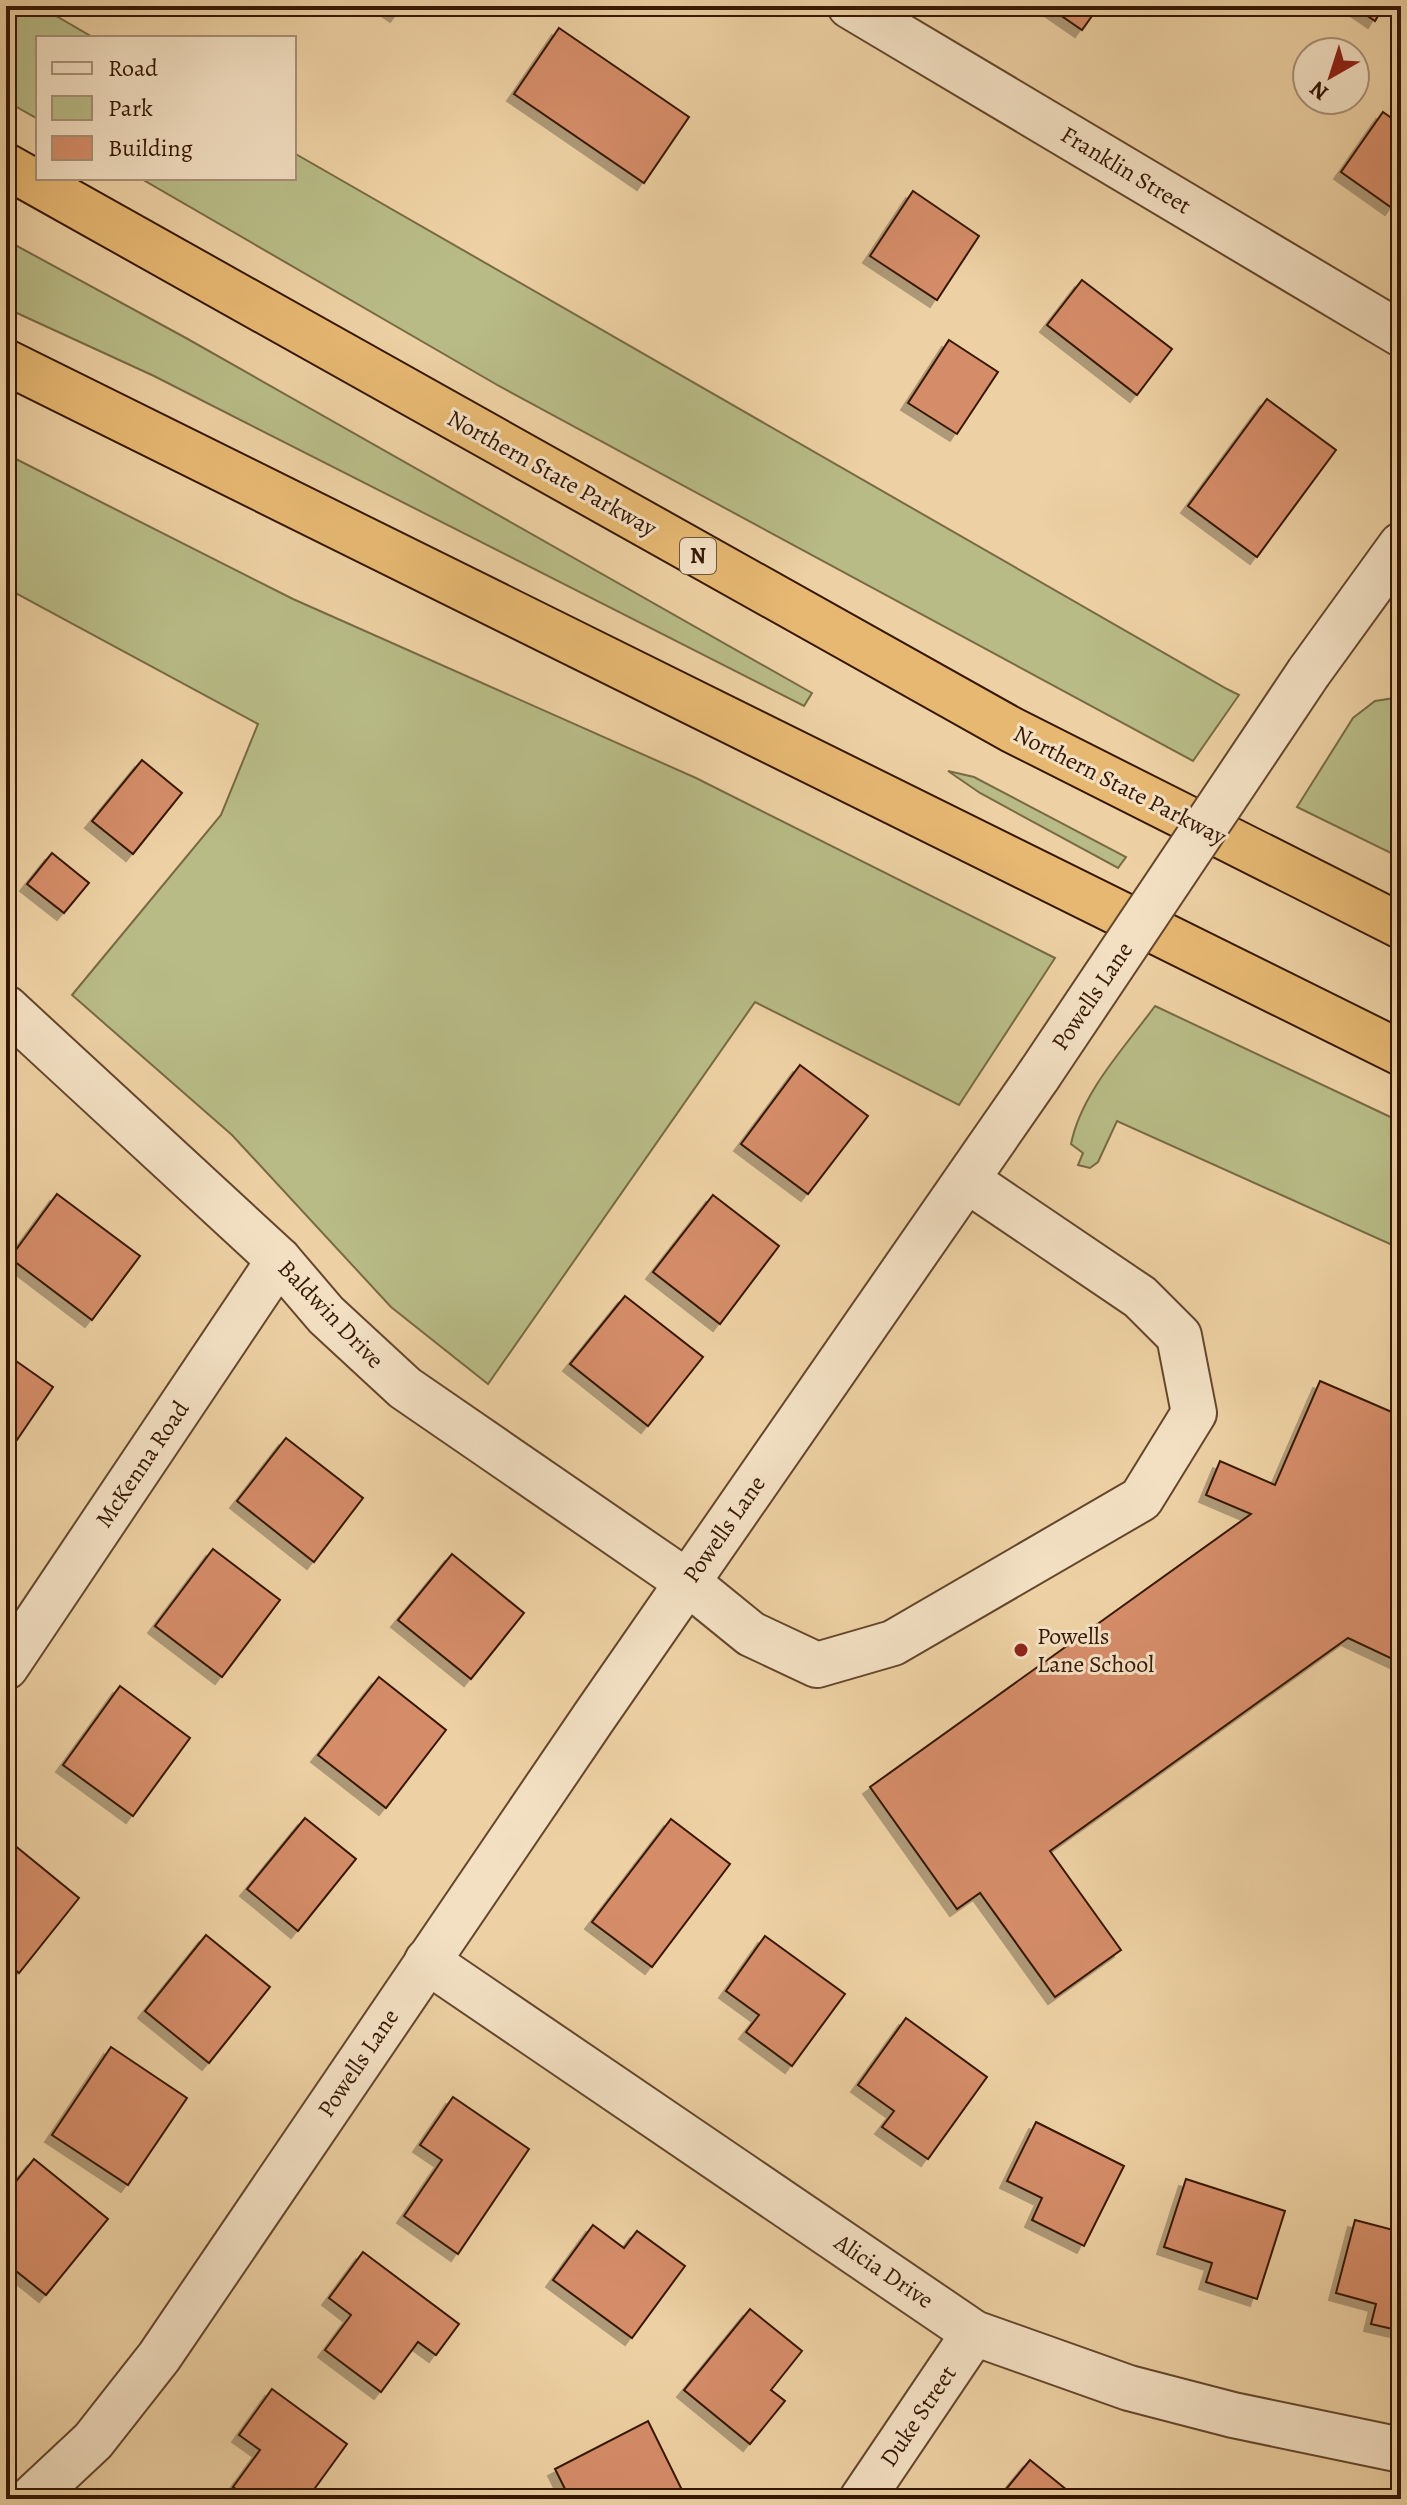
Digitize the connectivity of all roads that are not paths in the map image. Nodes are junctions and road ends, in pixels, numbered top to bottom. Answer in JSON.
{"nodes":[{"id":1,"x":850,"y":6,"type":"edge"},
{"id":2,"x":6,"y":166,"type":"edge"},
{"id":3,"x":1401,"y":334,"type":"edge"},
{"id":4,"x":6,"y":362,"type":"edge"},
{"id":5,"x":1401,"y":545,"type":"edge"},
{"id":6,"x":1401,"y":926,"type":"edge"},
{"id":7,"x":6,"y":1008,"type":"edge"},
{"id":8,"x":1401,"y":1053,"type":"edge"},
{"id":9,"x":967,"y":1180,"type":"junction"},
{"id":10,"x":279,"y":1260,"type":"junction"},
{"id":11,"x":687,"y":1582,"type":"junction"},
{"id":12,"x":6,"y":1667,"type":"edge"},
{"id":13,"x":427,"y":1961,"type":"junction"},
{"id":14,"x":974,"y":2333,"type":"junction"},
{"id":15,"x":1401,"y":2450,"type":"edge"},
{"id":16,"x":31,"y":2499,"type":"edge"},
{"id":17,"x":862,"y":2499,"type":"edge"}],
"edges":[{"from":1,"to":3,"type":"street","name":"Franklin Street"},
{"from":2,"to":6,"type":"highway","name":"Northern State Parkway","number":"N"},
{"from":4,"to":8,"type":"highway"},
{"from":5,"to":9,"type":"street","name":"Powells Lane","bridge":true},
{"from":7,"to":10,"type":"street","name":"Baldwin Drive"},
{"from":9,"to":11,"type":"street","name":"Powells Lane"},
{"from":9,"to":11,"type":"street","name":"Baldwin Drive"},
{"from":10,"to":11,"type":"street","name":"Baldwin Drive"},
{"from":10,"to":12,"type":"street","name":"McKenna Road"},
{"from":11,"to":13,"type":"street","name":"Powells Lane"},
{"from":13,"to":14,"type":"street","name":"Alicia Drive"},
{"from":13,"to":16,"type":"street","name":"Powells Lane"},
{"from":14,"to":15,"type":"street","name":"Alicia Drive"},
{"from":14,"to":17,"type":"street","name":"Duke Street"}]}
